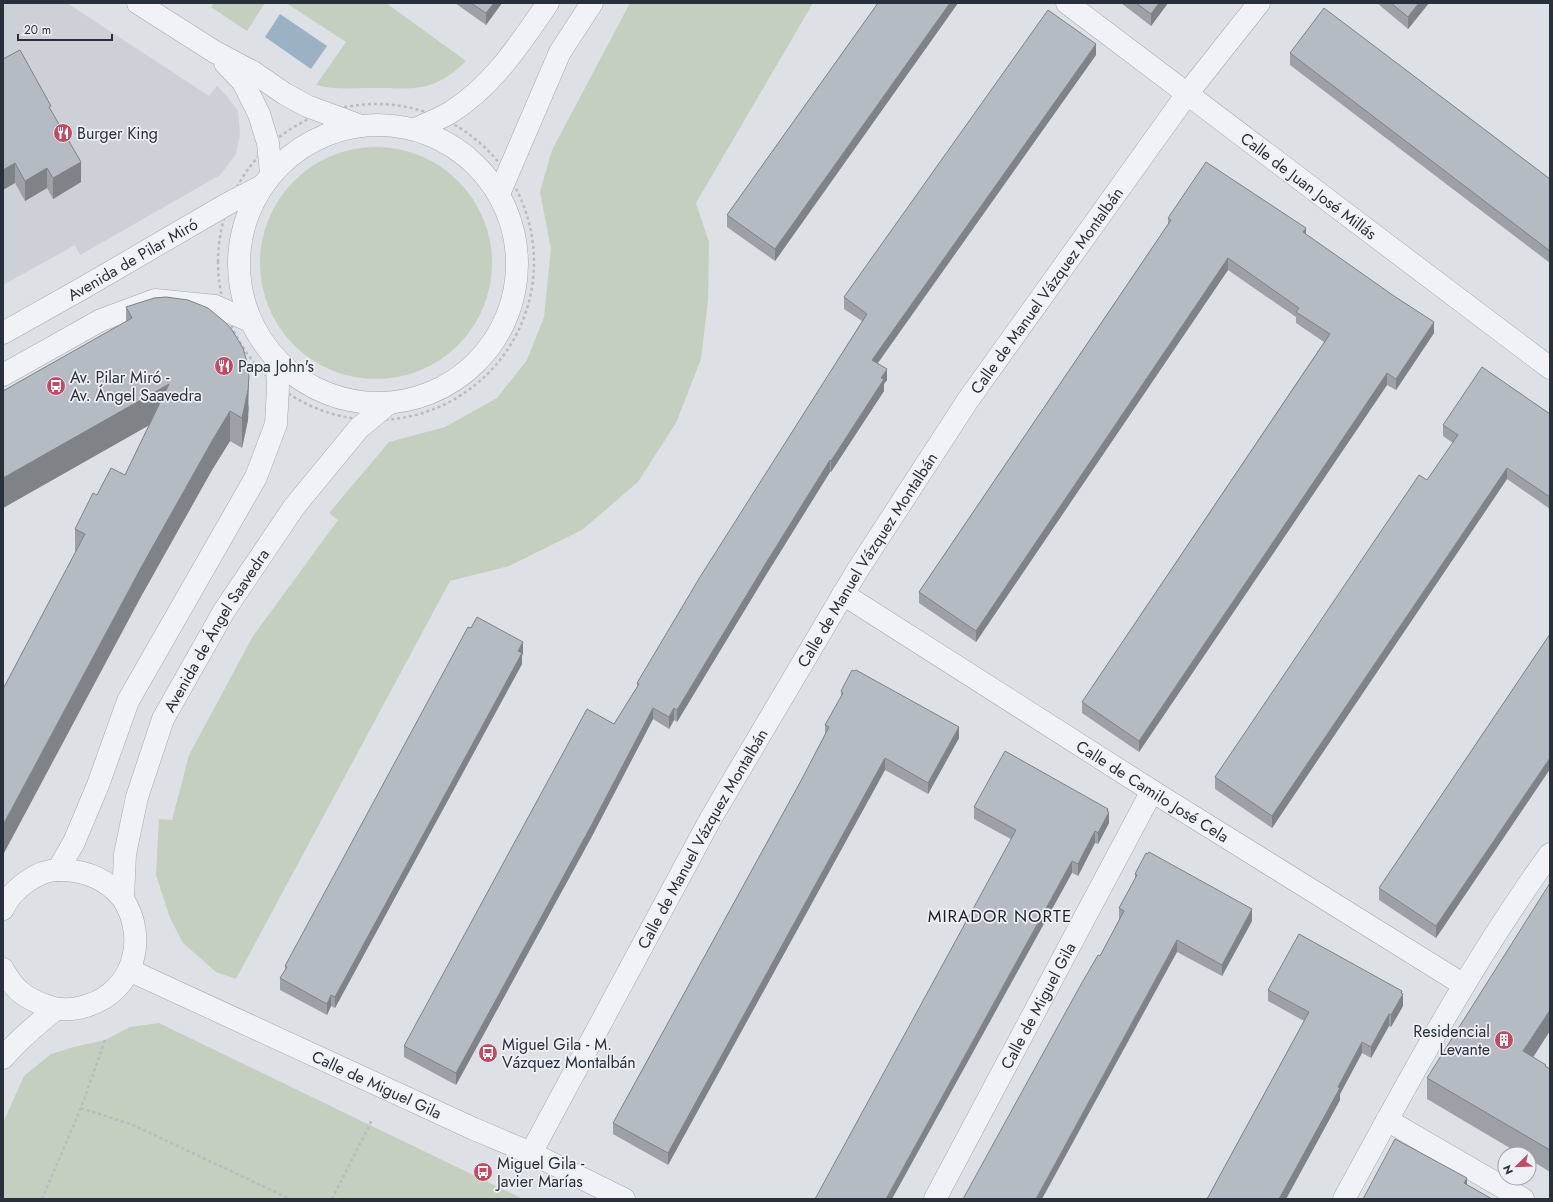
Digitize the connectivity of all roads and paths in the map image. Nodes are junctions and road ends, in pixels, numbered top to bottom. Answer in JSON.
{"nodes":[{"id":1,"x":138,"y":3,"type":"edge"},
{"id":2,"x":548,"y":3,"type":"edge"},
{"id":3,"x":592,"y":3,"type":"edge"},
{"id":4,"x":1067,"y":3,"type":"edge"},
{"id":5,"x":1259,"y":3,"type":"edge"},
{"id":6,"x":215,"y":52,"type":"junction"},
{"id":7,"x":1187,"y":94,"type":"junction"},
{"id":8,"x":323,"y":111,"type":"junction"},
{"id":9,"x":439,"y":118,"type":"junction"},
{"id":10,"x":361,"y":126,"type":"junction"},
{"id":11,"x":416,"y":129,"type":"junction"},
{"id":12,"x":268,"y":143,"type":"junction"},
{"id":13,"x":266,"y":180,"type":"junction"},
{"id":14,"x":504,"y":185,"type":"junction"},
{"id":15,"x":229,"y":203,"type":"junction"},
{"id":16,"x":225,"y":310,"type":"junction"},
{"id":17,"x":250,"y":321,"type":"junction"},
{"id":18,"x":3,"y":333,"type":"edge"},
{"id":19,"x":277,"y":362,"type":"junction"},
{"id":20,"x":1550,"y":368,"type":"edge"},
{"id":21,"x":3,"y":375,"type":"edge"},
{"id":22,"x":278,"y":388,"type":"junction"},
{"id":23,"x":389,"y":403,"type":"junction"},
{"id":24,"x":368,"y":421,"type":"junction"},
{"id":25,"x":843,"y":594,"type":"junction"},
{"id":26,"x":1152,"y":791,"type":"junction"},
{"id":27,"x":1550,"y":854,"type":"edge"},
{"id":28,"x":58,"y":870,"type":"junction"},
{"id":29,"x":123,"y":898,"type":"junction"},
{"id":30,"x":4,"y":906,"type":"edge"},
{"id":31,"x":3,"y":969,"type":"edge"},
{"id":32,"x":129,"y":970,"type":"junction"},
{"id":33,"x":1464,"y":985,"type":"junction"},
{"id":34,"x":56,"y":1009,"type":"junction"},
{"id":35,"x":105,"y":1040,"type":"dead end"},
{"id":36,"x":3,"y":1058,"type":"edge"},
{"id":37,"x":82,"y":1108,"type":"junction"},
{"id":38,"x":372,"y":1120,"type":"dead end"},
{"id":39,"x":1387,"y":1120,"type":"junction"},
{"id":40,"x":531,"y":1153,"type":"junction"},
{"id":41,"x":42,"y":1199,"type":"edge"},
{"id":42,"x":290,"y":1199,"type":"edge"},
{"id":43,"x":332,"y":1199,"type":"edge"},
{"id":44,"x":624,"y":1199,"type":"edge"},
{"id":45,"x":935,"y":1199,"type":"edge"},
{"id":46,"x":1344,"y":1199,"type":"edge"},
{"id":47,"x":1523,"y":1199,"type":"edge"}],
"edges":[{"from":1,"to":6,"type":"street"},
{"from":2,"to":9,"type":"street"},
{"from":3,"to":14,"type":"street"},
{"from":4,"to":7,"type":"street","name":"Calle de Juan José Millás"},
{"from":5,"to":7,"type":"street","name":"Calle de Manuel Vázquez Montalbán"},
{"from":6,"to":8,"type":"street"},
{"from":6,"to":12,"type":"street"},
{"from":7,"to":20,"type":"street","name":"Calle de Juan José Millás"},
{"from":7,"to":25,"type":"street","name":"Calle de Manuel Vázquez Montalbán"},
{"from":8,"to":9,"type":"path"},
{"from":8,"to":10,"type":"street"},
{"from":8,"to":12,"type":"path"},
{"from":9,"to":11,"type":"street"},
{"from":9,"to":14,"type":"path"},
{"from":10,"to":11,"type":"street"},
{"from":10,"to":13,"type":"street"},
{"from":11,"to":14,"type":"street"},
{"from":12,"to":13,"type":"street"},
{"from":12,"to":15,"type":"path"},
{"from":13,"to":15,"type":"street","name":"Avenida de Pilar Miró"},
{"from":13,"to":17,"type":"street"},
{"from":14,"to":23,"type":"street"},
{"from":14,"to":24,"type":"path"},
{"from":15,"to":16,"type":"path"},
{"from":15,"to":18,"type":"street","name":"Avenida de Pilar Miró"},
{"from":16,"to":17,"type":"street"},
{"from":16,"to":21,"type":"street"},
{"from":16,"to":22,"type":"path"},
{"from":17,"to":19,"type":"street"},
{"from":19,"to":22,"type":"street"},
{"from":19,"to":23,"type":"street"},
{"from":22,"to":24,"type":"path"},
{"from":22,"to":28,"type":"street"},
{"from":23,"to":24,"type":"street","name":"Avenida de Ángel Saavedra"},
{"from":24,"to":29,"type":"street","name":"Avenida de Ángel Saavedra"},
{"from":25,"to":26,"type":"street","name":"Calle de Camilo José Cela"},
{"from":25,"to":40,"type":"street","name":"Calle de Manuel Vázquez Montalbán"},
{"from":26,"to":33,"type":"street","name":"Calle de Camilo José Cela"},
{"from":26,"to":45,"type":"street","name":"Calle de Miguel Gila"},
{"from":27,"to":33,"type":"street"},
{"from":28,"to":29,"type":"street"},
{"from":28,"to":30,"type":"street"},
{"from":29,"to":32,"type":"street"},
{"from":31,"to":34,"type":"street"},
{"from":32,"to":34,"type":"street"},
{"from":32,"to":40,"type":"street","name":"Calle de Miguel Gila"},
{"from":33,"to":39,"type":"street"},
{"from":34,"to":36,"type":"street"},
{"from":35,"to":37,"type":"path"},
{"from":37,"to":41,"type":"path"},
{"from":37,"to":42,"type":"path"},
{"from":38,"to":43,"type":"path"},
{"from":39,"to":46,"type":"street"},
{"from":39,"to":47,"type":"street"},
{"from":40,"to":44,"type":"street","name":"Calle de Miguel Gila"}]}
